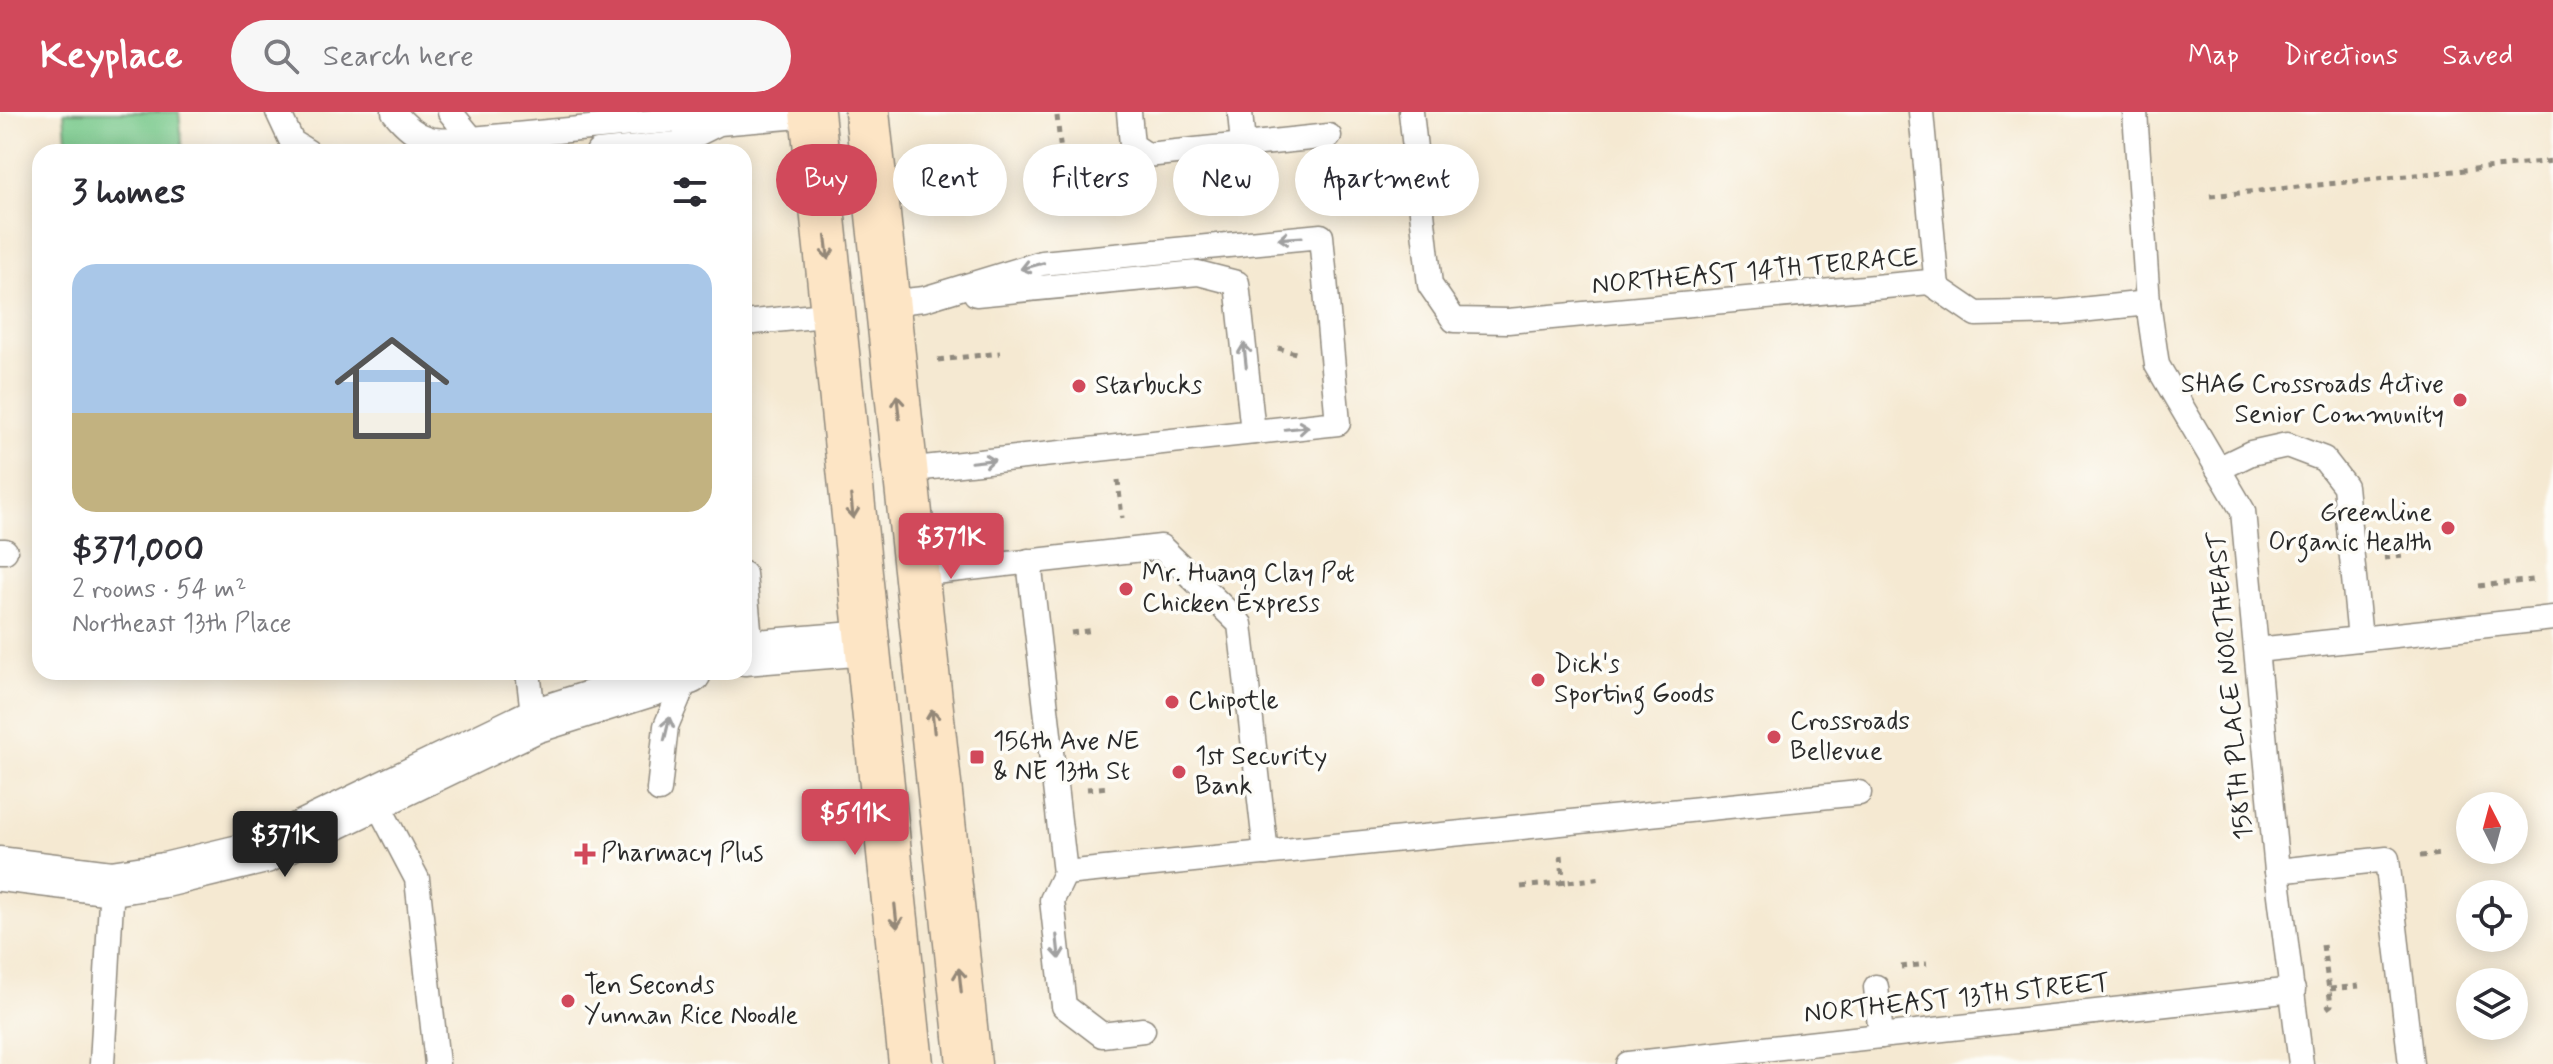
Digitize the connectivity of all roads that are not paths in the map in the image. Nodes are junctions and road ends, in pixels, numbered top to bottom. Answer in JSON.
{"nodes":[{"id":1,"x":278,"y":112,"type":"edge"},
{"id":2,"x":394,"y":112,"type":"edge"},
{"id":3,"x":450,"y":112,"type":"edge"},
{"id":4,"x":1129,"y":112,"type":"edge"},
{"id":5,"x":1240,"y":112,"type":"edge"},
{"id":6,"x":1411,"y":112,"type":"edge"},
{"id":7,"x":1921,"y":112,"type":"edge"},
{"id":8,"x":2135,"y":112,"type":"edge"},
{"id":9,"x":873,"y":113,"type":"edge"},
{"id":10,"x":812,"y":114,"type":"edge"},
{"id":11,"x":721,"y":118,"type":"edge"},
{"id":12,"x":1329,"y":136,"type":"dead end"},
{"id":13,"x":472,"y":139,"type":"junction"},
{"id":14,"x":295,"y":144,"type":"edge"},
{"id":15,"x":677,"y":144,"type":"edge"},
{"id":16,"x":1243,"y":144,"type":"edge"},
{"id":17,"x":1253,"y":144,"type":"edge"},
{"id":18,"x":1173,"y":152,"type":"edge"},
{"id":19,"x":1937,"y":287,"type":"junction"},
{"id":20,"x":905,"y":301,"type":"junction"},
{"id":21,"x":2148,"y":303,"type":"junction"},
{"id":22,"x":835,"y":314,"type":"junction"},
{"id":23,"x":752,"y":322,"type":"edge"},
{"id":24,"x":1253,"y":432,"type":"junction"},
{"id":25,"x":2218,"y":469,"type":"junction"},
{"id":26,"x":905,"y":470,"type":"junction"},
{"id":27,"x":1029,"y":561,"type":"junction"},
{"id":28,"x":916,"y":574,"type":"junction"},
{"id":29,"x":2553,"y":618,"type":"edge"},
{"id":30,"x":2360,"y":639,"type":"junction"},
{"id":31,"x":867,"y":643,"type":"junction"},
{"id":32,"x":2257,"y":650,"type":"junction"},
{"id":33,"x":752,"y":652,"type":"edge"},
{"id":34,"x":529,"y":680,"type":"edge"},
{"id":35,"x":664,"y":680,"type":"edge"},
{"id":36,"x":686,"y":680,"type":"edge"},
{"id":37,"x":534,"y":721,"type":"junction"},
{"id":38,"x":659,"y":790,"type":"dead end"},
{"id":39,"x":1859,"y":793,"type":"dead end"},
{"id":40,"x":375,"y":799,"type":"junction"},
{"id":41,"x":1266,"y":853,"type":"junction"},
{"id":42,"x":0,"y":869,"type":"edge"},
{"id":43,"x":2277,"y":871,"type":"junction"},
{"id":44,"x":1065,"y":873,"type":"junction"},
{"id":45,"x":112,"y":883,"type":"junction"},
{"id":46,"x":1876,"y":987,"type":"dead end"},
{"id":47,"x":2293,"y":990,"type":"junction"},
{"id":48,"x":1143,"y":1030,"type":"dead end"},
{"id":49,"x":1881,"y":1036,"type":"junction"},
{"id":50,"x":102,"y":1064,"type":"edge"},
{"id":51,"x":437,"y":1064,"type":"edge"},
{"id":52,"x":911,"y":1064,"type":"edge"},
{"id":53,"x":969,"y":1064,"type":"edge"},
{"id":54,"x":1628,"y":1064,"type":"edge"},
{"id":55,"x":2301,"y":1064,"type":"edge"},
{"id":56,"x":2411,"y":1064,"type":"edge"}],
"edges":[{"from":1,"to":14,"type":"lane"},
{"from":2,"to":13,"type":"lane"},
{"from":3,"to":13,"type":"lane"},
{"from":4,"to":18,"type":"lane"},
{"from":5,"to":16,"type":"lane"},
{"from":6,"to":19,"type":"lane","name":"NORTHEAST 14TH TERRACE"},
{"from":7,"to":19,"type":"lane"},
{"from":8,"to":21,"type":"lane","name":"158TH PLACE NORTHEAST"},
{"from":9,"to":20,"type":"main road"},
{"from":10,"to":11,"type":"lane"},
{"from":10,"to":22,"type":"main road","one_way":true},
{"from":11,"to":13,"type":"lane"},
{"from":11,"to":15,"type":"lane"},
{"from":12,"to":17,"type":"lane"},
{"from":19,"to":21,"type":"lane","name":"NORTHEAST 14TH TERRACE"},
{"from":24,"to":20,"type":"lane","one_way":true},
{"from":24,"to":20,"type":"lane","one_way":true},
{"from":26,"to":20,"type":"main road","one_way":true},
{"from":21,"to":25,"type":"lane","name":"158TH PLACE NORTHEAST"},
{"from":22,"to":23,"type":"lane"},
{"from":22,"to":31,"type":"main road","one_way":true},
{"from":26,"to":24,"type":"lane","one_way":true},
{"from":25,"to":30,"type":"lane"},
{"from":25,"to":32,"type":"lane","name":"158TH PLACE NORTHEAST"},
{"from":26,"to":28,"type":"main road"},
{"from":27,"to":28,"type":"lane"},
{"from":27,"to":41,"type":"lane"},
{"from":27,"to":44,"type":"lane"},
{"from":53,"to":28,"type":"main road","one_way":true},
{"from":29,"to":30,"type":"lane"},
{"from":30,"to":32,"type":"lane"},
{"from":31,"to":33,"type":"street"},
{"from":31,"to":52,"type":"main road","one_way":true},
{"from":32,"to":43,"type":"lane","name":"158TH PLACE NORTHEAST"},
{"from":34,"to":37,"type":"lane"},
{"from":35,"to":37,"type":"street"},
{"from":38,"to":36,"type":"lane","one_way":true},
{"from":37,"to":40,"type":"street"},
{"from":39,"to":41,"type":"lane"},
{"from":40,"to":45,"type":"street"},
{"from":40,"to":51,"type":"lane"},
{"from":41,"to":44,"type":"lane"},
{"from":42,"to":45,"type":"street"},
{"from":43,"to":47,"type":"lane","name":"158TH PLACE NORTHEAST"},
{"from":43,"to":56,"type":"lane"},
{"from":44,"to":48,"type":"lane","one_way":true},
{"from":45,"to":50,"type":"lane"},
{"from":46,"to":49,"type":"lane"},
{"from":47,"to":49,"type":"lane","name":"NORTHEAST 13TH STREET"},
{"from":47,"to":55,"type":"lane","name":"158TH PLACE NORTHEAST"},
{"from":49,"to":54,"type":"lane","name":"NORTHEAST 13TH STREET"}]}
